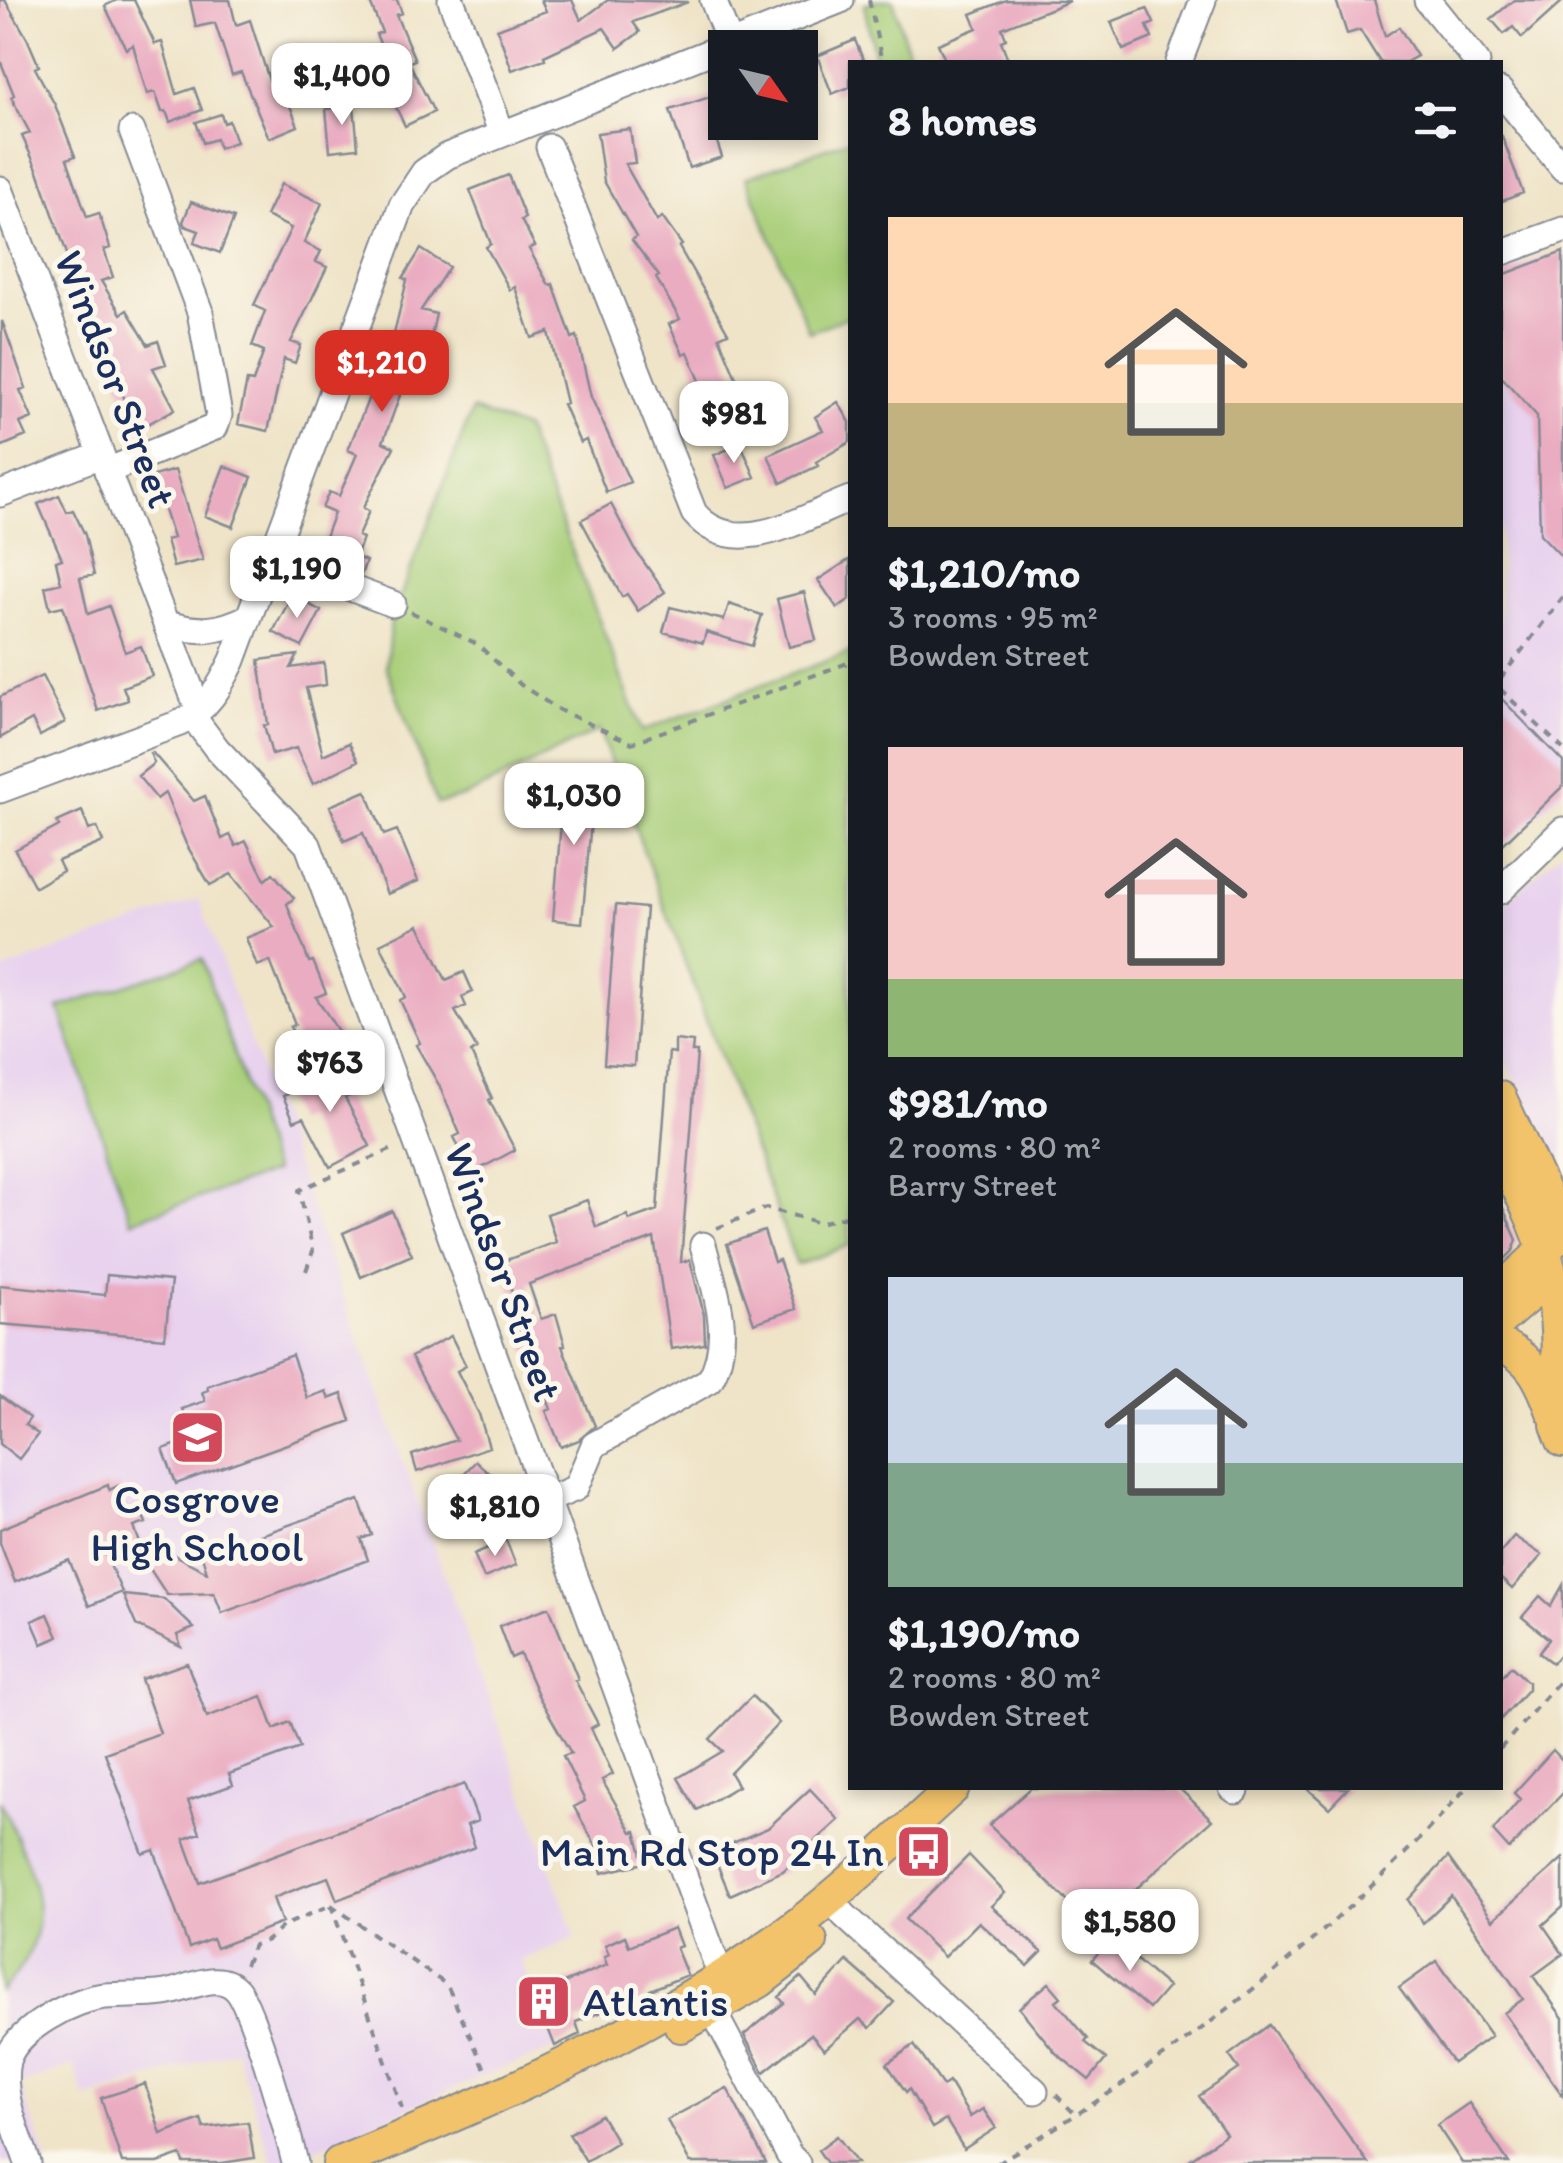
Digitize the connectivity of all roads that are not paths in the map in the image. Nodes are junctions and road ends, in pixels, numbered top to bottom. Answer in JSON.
{"nodes":[{"id":1,"x":451,"y":0,"type":"edge"},
{"id":2,"x":713,"y":0,"type":"edge"},
{"id":3,"x":841,"y":0,"type":"edge"},
{"id":4,"x":1204,"y":0,"type":"edge"},
{"id":5,"x":1427,"y":0,"type":"edge"},
{"id":6,"x":725,"y":30,"type":"edge"},
{"id":7,"x":765,"y":30,"type":"edge"},
{"id":8,"x":708,"y":53,"type":"edge"},
{"id":9,"x":1180,"y":60,"type":"edge"},
{"id":10,"x":1475,"y":60,"type":"edge"},
{"id":11,"x":1503,"y":95,"type":"edge"},
{"id":12,"x":132,"y":131,"type":"dead end"},
{"id":13,"x":502,"y":134,"type":"junction"},
{"id":14,"x":550,"y":146,"type":"dead end"},
{"id":15,"x":1563,"y":168,"type":"edge"},
{"id":16,"x":1,"y":194,"type":"edge"},
{"id":17,"x":1563,"y":230,"type":"edge"},
{"id":18,"x":1503,"y":252,"type":"edge"},
{"id":19,"x":104,"y":463,"type":"junction"},
{"id":20,"x":0,"y":494,"type":"edge"},
{"id":21,"x":848,"y":500,"type":"edge"},
{"id":22,"x":270,"y":558,"type":"junction"},
{"id":23,"x":394,"y":604,"type":"road end"},
{"id":24,"x":248,"y":616,"type":"junction"},
{"id":25,"x":168,"y":624,"type":"junction"},
{"id":26,"x":196,"y":714,"type":"junction"},
{"id":27,"x":0,"y":790,"type":"edge"},
{"id":28,"x":1563,"y":830,"type":"edge"},
{"id":29,"x":1503,"y":889,"type":"edge"},
{"id":30,"x":1504,"y":1107,"type":"edge"},
{"id":31,"x":1503,"y":1156,"type":"edge"},
{"id":32,"x":1563,"y":1183,"type":"edge"},
{"id":33,"x":703,"y":1245,"type":"road end"},
{"id":34,"x":1557,"y":1251,"type":"edge"},
{"id":35,"x":1503,"y":1289,"type":"edge"},
{"id":36,"x":1503,"y":1316,"type":"edge"},
{"id":37,"x":1503,"y":1346,"type":"edge"},
{"id":38,"x":1560,"y":1433,"type":"edge"},
{"id":39,"x":546,"y":1501,"type":"junction"},
{"id":40,"x":951,"y":1790,"type":"edge"},
{"id":41,"x":980,"y":1790,"type":"edge"},
{"id":42,"x":837,"y":1906,"type":"junction"},
{"id":43,"x":721,"y":1995,"type":"junction"},
{"id":44,"x":1035,"y":2092,"type":"dead end"},
{"id":45,"x":366,"y":2160,"type":"edge"},
{"id":46,"x":28,"y":2163,"type":"edge"},
{"id":47,"x":295,"y":2163,"type":"edge"},
{"id":48,"x":797,"y":2163,"type":"edge"}],
"edges":[{"from":1,"to":13,"type":"street"},
{"from":2,"to":6,"type":"street"},
{"from":3,"to":7,"type":"street"},
{"from":4,"to":9,"type":"street"},
{"from":5,"to":10,"type":"street"},
{"from":8,"to":13,"type":"street"},
{"from":11,"to":15,"type":"street"},
{"from":12,"to":19,"type":"street"},
{"from":13,"to":22,"type":"street"},
{"from":14,"to":21,"type":"street"},
{"from":16,"to":19,"type":"street","name":"Windsor Street"},
{"from":17,"to":18,"type":"street"},
{"from":19,"to":20,"type":"street"},
{"from":19,"to":25,"type":"street","name":"Windsor Street"},
{"from":22,"to":23,"type":"street"},
{"from":22,"to":24,"type":"street"},
{"from":24,"to":25,"type":"street"},
{"from":24,"to":26,"type":"street"},
{"from":25,"to":26,"type":"street","name":"Windsor Street"},
{"from":26,"to":27,"type":"street"},
{"from":26,"to":39,"type":"street","name":"Windsor Street"},
{"from":28,"to":29,"type":"street"},
{"from":30,"to":32,"type":"main road"},
{"from":30,"to":34,"type":"main road"},
{"from":31,"to":34,"type":"main road"},
{"from":33,"to":39,"type":"street"},
{"from":34,"to":35,"type":"main road"},
{"from":34,"to":36,"type":"main road"},
{"from":34,"to":38,"type":"main road"},
{"from":37,"to":38,"type":"main road"},
{"from":39,"to":43,"type":"street","name":"Windsor Street"},
{"from":40,"to":42,"type":"main road"},
{"from":41,"to":42,"type":"main road"},
{"from":42,"to":43,"type":"main road"},
{"from":42,"to":44,"type":"street"},
{"from":43,"to":45,"type":"main road"},
{"from":43,"to":45,"type":"main road"},
{"from":43,"to":48,"type":"street","name":"Windsor Street"},
{"from":46,"to":47,"type":"street"}]}
